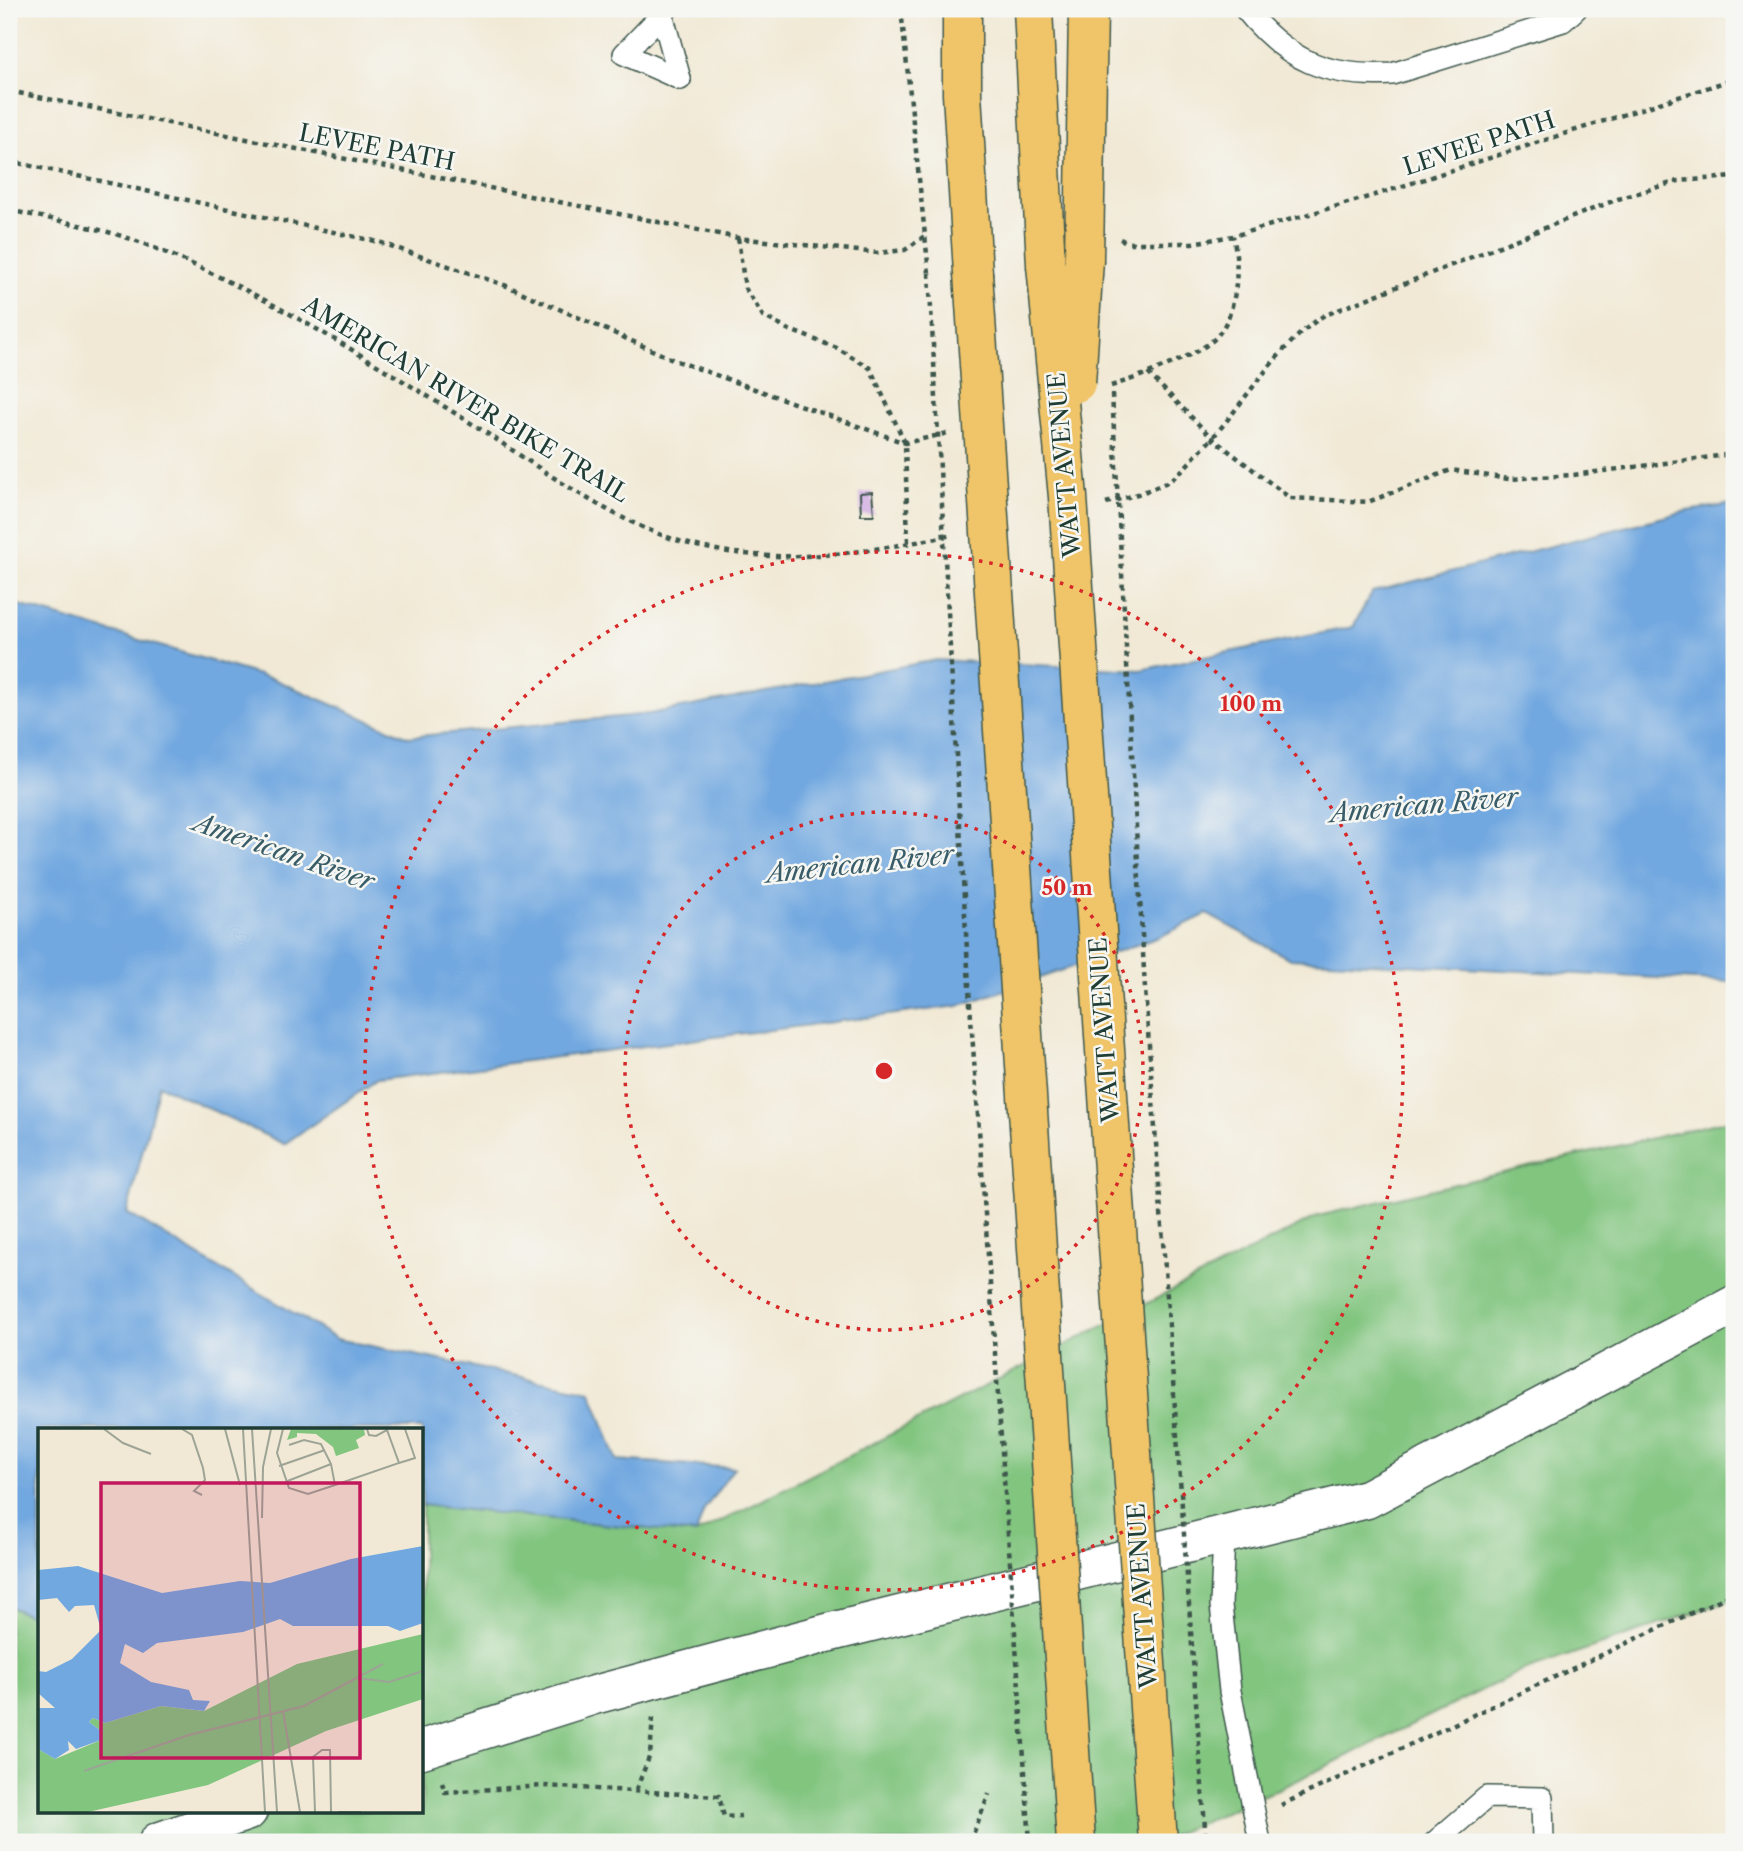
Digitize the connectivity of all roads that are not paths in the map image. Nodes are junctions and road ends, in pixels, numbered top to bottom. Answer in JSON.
{"nodes":[{"id":1,"x":937,"y":9,"type":"edge"},
{"id":2,"x":962,"y":9,"type":"edge"},
{"id":3,"x":1033,"y":9,"type":"edge"},
{"id":4,"x":1088,"y":9,"type":"edge"},
{"id":5,"x":1245,"y":9,"type":"edge"},
{"id":6,"x":1578,"y":10,"type":"edge"},
{"id":7,"x":962,"y":94,"type":"junction"},
{"id":8,"x":1083,"y":501,"type":"junction"},
{"id":9,"x":1730,"y":1310,"type":"edge"},
{"id":10,"x":1224,"y":1536,"type":"junction"},
{"id":11,"x":424,"y":1748,"type":"edge"},
{"id":12,"x":245,"y":1812,"type":"edge"},
{"id":13,"x":158,"y":1842,"type":"edge"},
{"id":14,"x":1076,"y":1842,"type":"edge"},
{"id":15,"x":1158,"y":1842,"type":"edge"},
{"id":16,"x":1260,"y":1842,"type":"edge"},
{"id":17,"x":1435,"y":1842,"type":"edge"},
{"id":18,"x":1543,"y":1842,"type":"edge"}],
"edges":[{"from":1,"to":7,"type":"main road"},
{"from":2,"to":7,"type":"main road"},
{"from":3,"to":8,"type":"main road","name":"WATT AVENUE","bridge":true},
{"from":4,"to":8,"type":"main road","bridge":true},
{"from":5,"to":6,"type":"lane"},
{"from":7,"to":14,"type":"main road","bridge":true},
{"from":8,"to":15,"type":"main road","name":"WATT AVENUE","bridge":true},
{"from":9,"to":10,"type":"street"},
{"from":10,"to":11,"type":"street"},
{"from":10,"to":16,"type":"lane"},
{"from":12,"to":13,"type":"street"},
{"from":17,"to":18,"type":"lane"}]}
